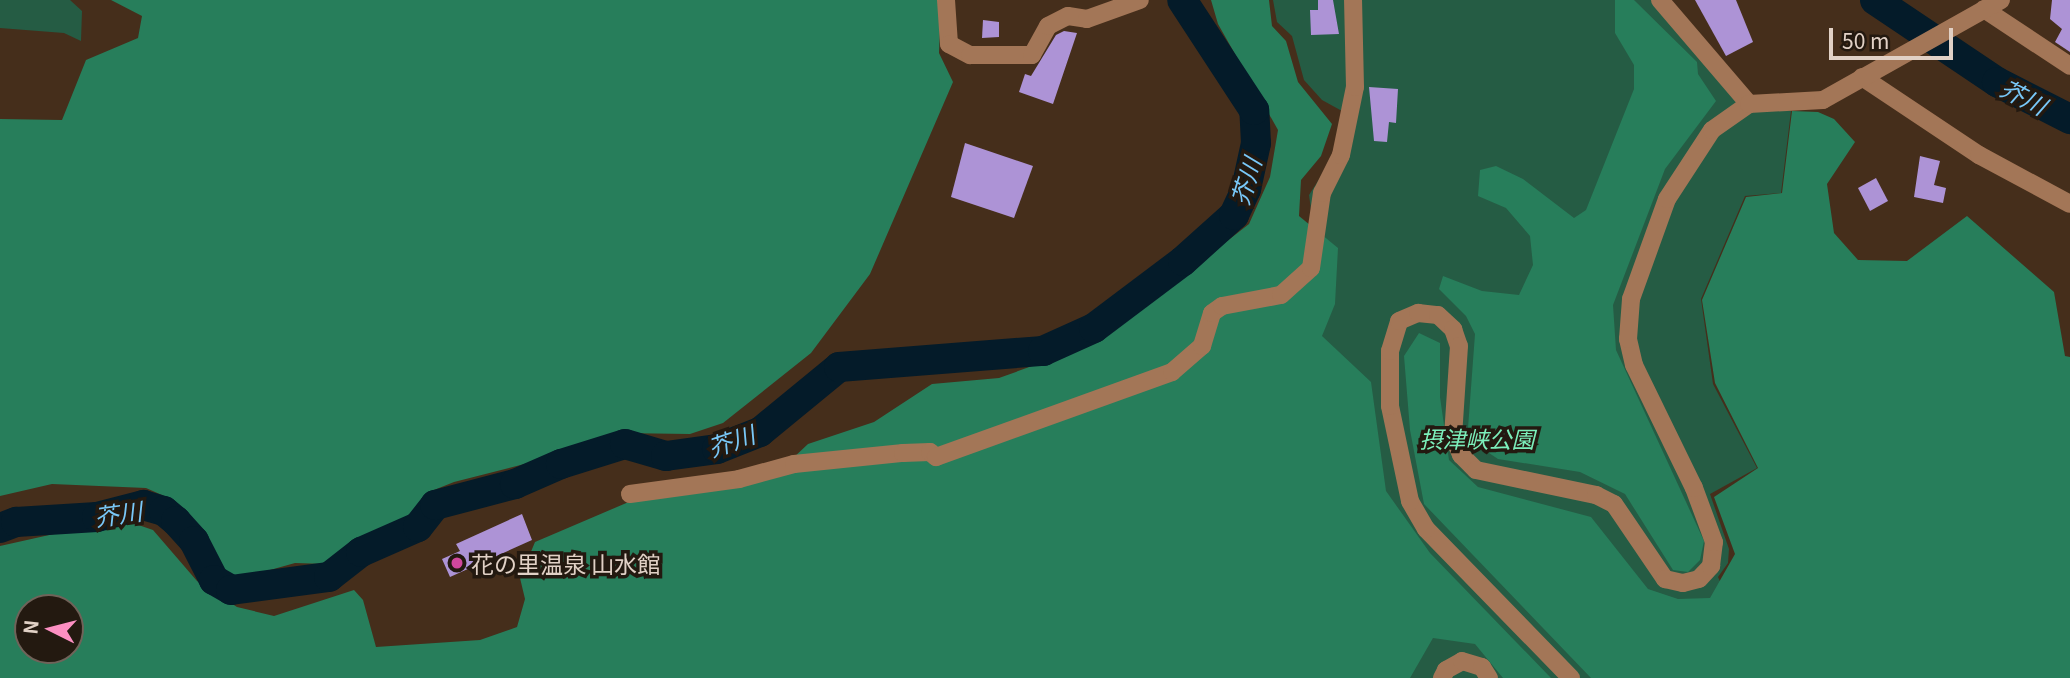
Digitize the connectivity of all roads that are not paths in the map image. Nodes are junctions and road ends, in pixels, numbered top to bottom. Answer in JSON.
{"nodes":[{"id":1,"x":946,"y":0,"type":"edge"},
{"id":2,"x":1140,"y":0,"type":"edge"},
{"id":3,"x":1353,"y":0,"type":"edge"},
{"id":4,"x":1660,"y":0,"type":"edge"},
{"id":5,"x":2001,"y":0,"type":"edge"},
{"id":6,"x":1981,"y":11,"type":"junction"},
{"id":7,"x":1885,"y":66,"type":"junction"},
{"id":8,"x":2070,"y":66,"type":"edge"},
{"id":9,"x":1862,"y":77,"type":"junction"},
{"id":10,"x":1888,"y":94,"type":"junction"},
{"id":11,"x":1749,"y":104,"type":"junction"},
{"id":12,"x":2070,"y":204,"type":"edge"},
{"id":13,"x":630,"y":494,"type":"dead end"},
{"id":14,"x":1442,"y":678,"type":"edge"},
{"id":15,"x":1489,"y":678,"type":"edge"},
{"id":16,"x":1571,"y":678,"type":"edge"}],
"edges":[{"from":1,"to":2,"type":"street"},
{"from":3,"to":13,"type":"street"},
{"from":4,"to":11,"type":"street"},
{"from":5,"to":6,"type":"street"},
{"from":6,"to":7,"type":"street"},
{"from":6,"to":8,"type":"street"},
{"from":7,"to":9,"type":"street"},
{"from":7,"to":10,"type":"street"},
{"from":9,"to":10,"type":"street"},
{"from":9,"to":11,"type":"street"},
{"from":10,"to":12,"type":"street"},
{"from":11,"to":16,"type":"street"},
{"from":14,"to":15,"type":"street"}]}
